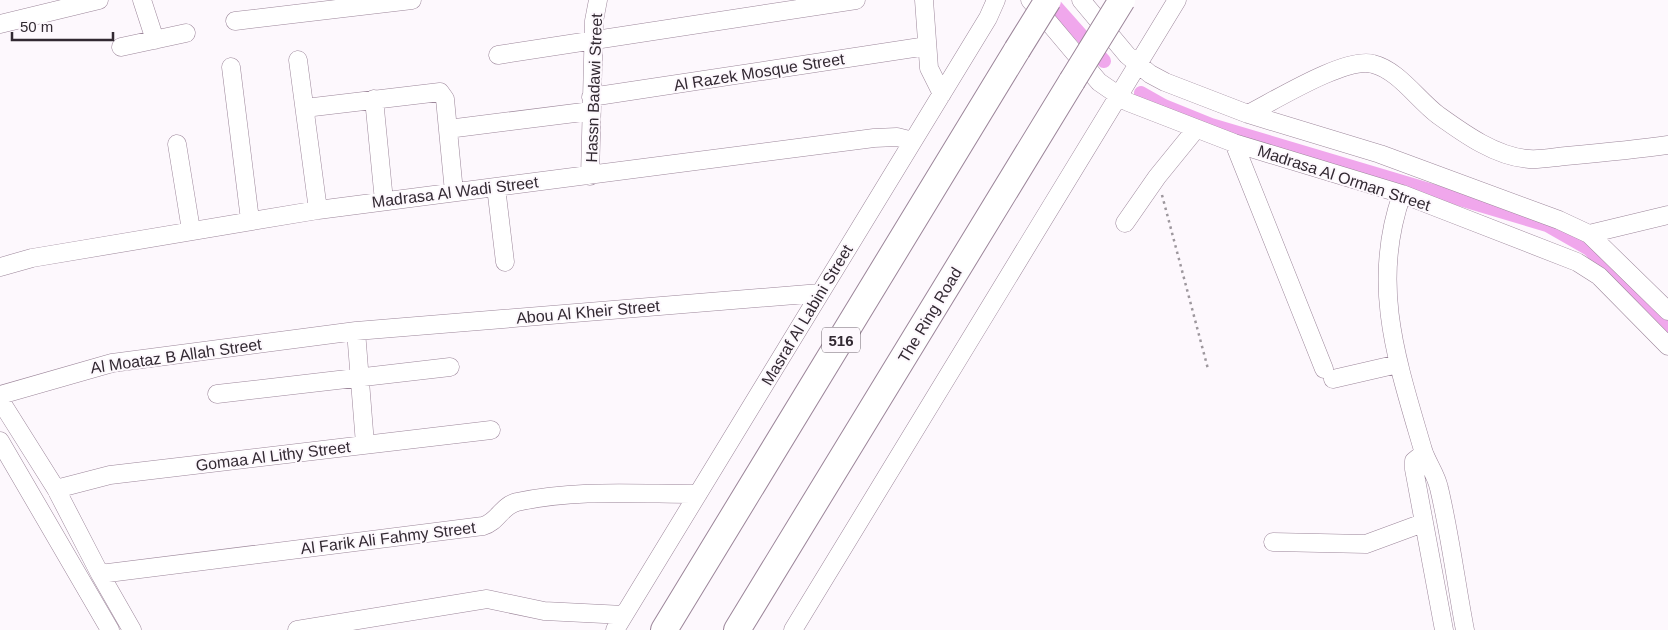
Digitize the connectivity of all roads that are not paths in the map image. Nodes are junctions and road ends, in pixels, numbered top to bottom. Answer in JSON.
{"nodes":[{"id":1,"x":99,"y":0,"type":"edge"},
{"id":2,"x":142,"y":0,"type":"edge"},
{"id":3,"x":412,"y":0,"type":"edge"},
{"id":4,"x":598,"y":0,"type":"edge"},
{"id":5,"x":856,"y":0,"type":"edge"},
{"id":6,"x":924,"y":0,"type":"edge"},
{"id":7,"x":996,"y":0,"type":"edge"},
{"id":8,"x":1030,"y":0,"type":"edge"},
{"id":9,"x":1048,"y":0,"type":"edge"},
{"id":10,"x":1081,"y":0,"type":"edge"},
{"id":11,"x":1122,"y":0,"type":"edge"},
{"id":12,"x":1177,"y":0,"type":"edge"},
{"id":13,"x":65,"y":5,"type":"edge"},
{"id":14,"x":235,"y":21,"type":"dead end"},
{"id":15,"x":0,"y":24,"type":"edge"},
{"id":16,"x":186,"y":33,"type":"dead end"},
{"id":17,"x":155,"y":40,"type":"junction"},
{"id":18,"x":594,"y":42,"type":"junction"},
{"id":19,"x":927,"y":46,"type":"junction"},
{"id":20,"x":120,"y":47,"type":"dead end"},
{"id":21,"x":498,"y":55,"type":"dead end"},
{"id":22,"x":298,"y":60,"type":"dead end"},
{"id":23,"x":1137,"y":64,"type":"junction"},
{"id":24,"x":231,"y":67,"type":"dead end"},
{"id":25,"x":942,"y":94,"type":"junction"},
{"id":26,"x":1118,"y":96,"type":"junction"},
{"id":27,"x":374,"y":99,"type":"junction"},
{"id":28,"x":591,"y":104,"type":"junction"},
{"id":29,"x":305,"y":108,"type":"junction"},
{"id":30,"x":1248,"y":114,"type":"junction"},
{"id":31,"x":448,"y":129,"type":"junction"},
{"id":32,"x":1196,"y":129,"type":"junction"},
{"id":33,"x":913,"y":141,"type":"junction"},
{"id":34,"x":1234,"y":143,"type":"junction"},
{"id":35,"x":177,"y":144,"type":"dead end"},
{"id":36,"x":1668,"y":145,"type":"edge"},
{"id":37,"x":590,"y":176,"type":"junction"},
{"id":38,"x":496,"y":187,"type":"junction"},
{"id":39,"x":454,"y":192,"type":"junction"},
{"id":40,"x":1402,"y":194,"type":"junction"},
{"id":41,"x":384,"y":201,"type":"junction"},
{"id":42,"x":318,"y":210,"type":"junction"},
{"id":43,"x":1668,"y":215,"type":"edge"},
{"id":44,"x":250,"y":220,"type":"junction"},
{"id":45,"x":1125,"y":223,"type":"dead end"},
{"id":46,"x":190,"y":230,"type":"junction"},
{"id":47,"x":1589,"y":234,"type":"junction"},
{"id":48,"x":505,"y":262,"type":"dead end"},
{"id":49,"x":0,"y":267,"type":"edge"},
{"id":50,"x":820,"y":293,"type":"junction"},
{"id":51,"x":1668,"y":311,"type":"edge"},
{"id":52,"x":356,"y":331,"type":"junction"},
{"id":53,"x":1668,"y":346,"type":"edge"},
{"id":54,"x":1398,"y":364,"type":"junction"},
{"id":55,"x":450,"y":367,"type":"dead end"},
{"id":56,"x":360,"y":378,"type":"junction"},
{"id":57,"x":217,"y":394,"type":"dead end"},
{"id":58,"x":0,"y":395,"type":"edge"},
{"id":59,"x":3,"y":410,"type":"edge"},
{"id":60,"x":491,"y":430,"type":"dead end"},
{"id":61,"x":0,"y":441,"type":"edge"},
{"id":62,"x":365,"y":444,"type":"junction"},
{"id":63,"x":1424,"y":453,"type":"junction"},
{"id":64,"x":56,"y":489,"type":"junction"},
{"id":65,"x":698,"y":494,"type":"junction"},
{"id":66,"x":1423,"y":523,"type":"junction"},
{"id":67,"x":1273,"y":542,"type":"dead end"},
{"id":68,"x":100,"y":574,"type":"junction"},
{"id":69,"x":620,"y":623,"type":"edge"},
{"id":70,"x":799,"y":628,"type":"edge"},
{"id":71,"x":110,"y":630,"type":"edge"},
{"id":72,"x":132,"y":630,"type":"edge"},
{"id":73,"x":298,"y":630,"type":"edge"},
{"id":74,"x":664,"y":630,"type":"edge"},
{"id":75,"x":738,"y":630,"type":"edge"},
{"id":76,"x":1444,"y":630,"type":"edge"},
{"id":77,"x":1465,"y":630,"type":"edge"}],
"edges":[{"from":1,"to":13,"type":"street"},
{"from":2,"to":17,"type":"street"},
{"from":3,"to":14,"type":"street"},
{"from":4,"to":18,"type":"street","name":"Hassn Badawi Street"},
{"from":5,"to":18,"type":"street"},
{"from":6,"to":19,"type":"street"},
{"from":7,"to":25,"type":"street","name":"Masraf Al Labini Street"},
{"from":8,"to":26,"type":"street","name":"Madrasa Al Orman Street"},
{"from":9,"to":74,"type":"highway","number":"516","bridge":true},
{"from":10,"to":23,"type":"street","name":"Madrasa Al Orman Street"},
{"from":11,"to":75,"type":"highway","name":"The Ring Road","bridge":true},
{"from":12,"to":23,"type":"street"},
{"from":13,"to":15,"type":"street"},
{"from":16,"to":17,"type":"street"},
{"from":17,"to":20,"type":"street"},
{"from":18,"to":21,"type":"street"},
{"from":18,"to":28,"type":"street","name":"Hassn Badawi Street"},
{"from":19,"to":25,"type":"street"},
{"from":19,"to":28,"type":"street","name":"Al Razek Mosque Street"},
{"from":22,"to":29,"type":"street"},
{"from":23,"to":26,"type":"street"},
{"from":23,"to":30,"type":"street","name":"Madrasa Al Orman Street"},
{"from":24,"to":44,"type":"street"},
{"from":25,"to":33,"type":"street","name":"Masraf Al Labini Street"},
{"from":26,"to":32,"type":"street","name":"Madrasa Al Orman Street"},
{"from":26,"to":70,"type":"street"},
{"from":27,"to":29,"type":"street"},
{"from":27,"to":31,"type":"street"},
{"from":27,"to":41,"type":"street"},
{"from":28,"to":31,"type":"street","name":"Al Razek Mosque Street"},
{"from":28,"to":37,"type":"street","name":"Hassn Badawi Street"},
{"from":29,"to":42,"type":"street"},
{"from":30,"to":36,"type":"street"},
{"from":30,"to":47,"type":"street","name":"Madrasa Al Orman Street"},
{"from":31,"to":39,"type":"street"},
{"from":32,"to":34,"type":"street","name":"Madrasa Al Orman Street"},
{"from":32,"to":45,"type":"street"},
{"from":33,"to":37,"type":"street","name":"Madrasa Al Wadi Street"},
{"from":33,"to":50,"type":"street","name":"Masraf Al Labini Street"},
{"from":34,"to":40,"type":"street","name":"Madrasa Al Orman Street"},
{"from":34,"to":54,"type":"street"},
{"from":35,"to":46,"type":"street"},
{"from":37,"to":38,"type":"street","name":"Madrasa Al Wadi Street"},
{"from":38,"to":39,"type":"street","name":"Madrasa Al Wadi Street"},
{"from":38,"to":48,"type":"street"},
{"from":39,"to":41,"type":"street","name":"Madrasa Al Wadi Street"},
{"from":40,"to":53,"type":"street","name":"Madrasa Al Orman Street"},
{"from":40,"to":54,"type":"street"},
{"from":41,"to":42,"type":"street","name":"Madrasa Al Wadi Street"},
{"from":42,"to":44,"type":"street","name":"Madrasa Al Wadi Street"},
{"from":43,"to":47,"type":"street"},
{"from":44,"to":46,"type":"street","name":"Madrasa Al Wadi Street"},
{"from":46,"to":49,"type":"street","name":"Madrasa Al Wadi Street"},
{"from":47,"to":51,"type":"street","name":"Madrasa Al Orman Street"},
{"from":50,"to":52,"type":"street","name":"Abou Al Kheir Street"},
{"from":50,"to":65,"type":"street","name":"Masraf Al Labini Street"},
{"from":52,"to":56,"type":"street"},
{"from":52,"to":58,"type":"street","name":"Al Moataz B Allah Street"},
{"from":54,"to":63,"type":"street"},
{"from":55,"to":56,"type":"street"},
{"from":56,"to":57,"type":"street"},
{"from":56,"to":62,"type":"street"},
{"from":59,"to":64,"type":"street"},
{"from":60,"to":62,"type":"street","name":"Gomaa Al Lithy Street"},
{"from":61,"to":71,"type":"street"},
{"from":62,"to":64,"type":"street","name":"Gomaa Al Lithy Street"},
{"from":63,"to":66,"type":"street"},
{"from":63,"to":77,"type":"street"},
{"from":64,"to":68,"type":"street"},
{"from":65,"to":68,"type":"street","name":"Al Farik Ali Fahmy Street"},
{"from":65,"to":69,"type":"street","name":"Masraf Al Labini Street"},
{"from":66,"to":67,"type":"street"},
{"from":66,"to":76,"type":"street"},
{"from":68,"to":72,"type":"street"},
{"from":69,"to":73,"type":"street"}]}
